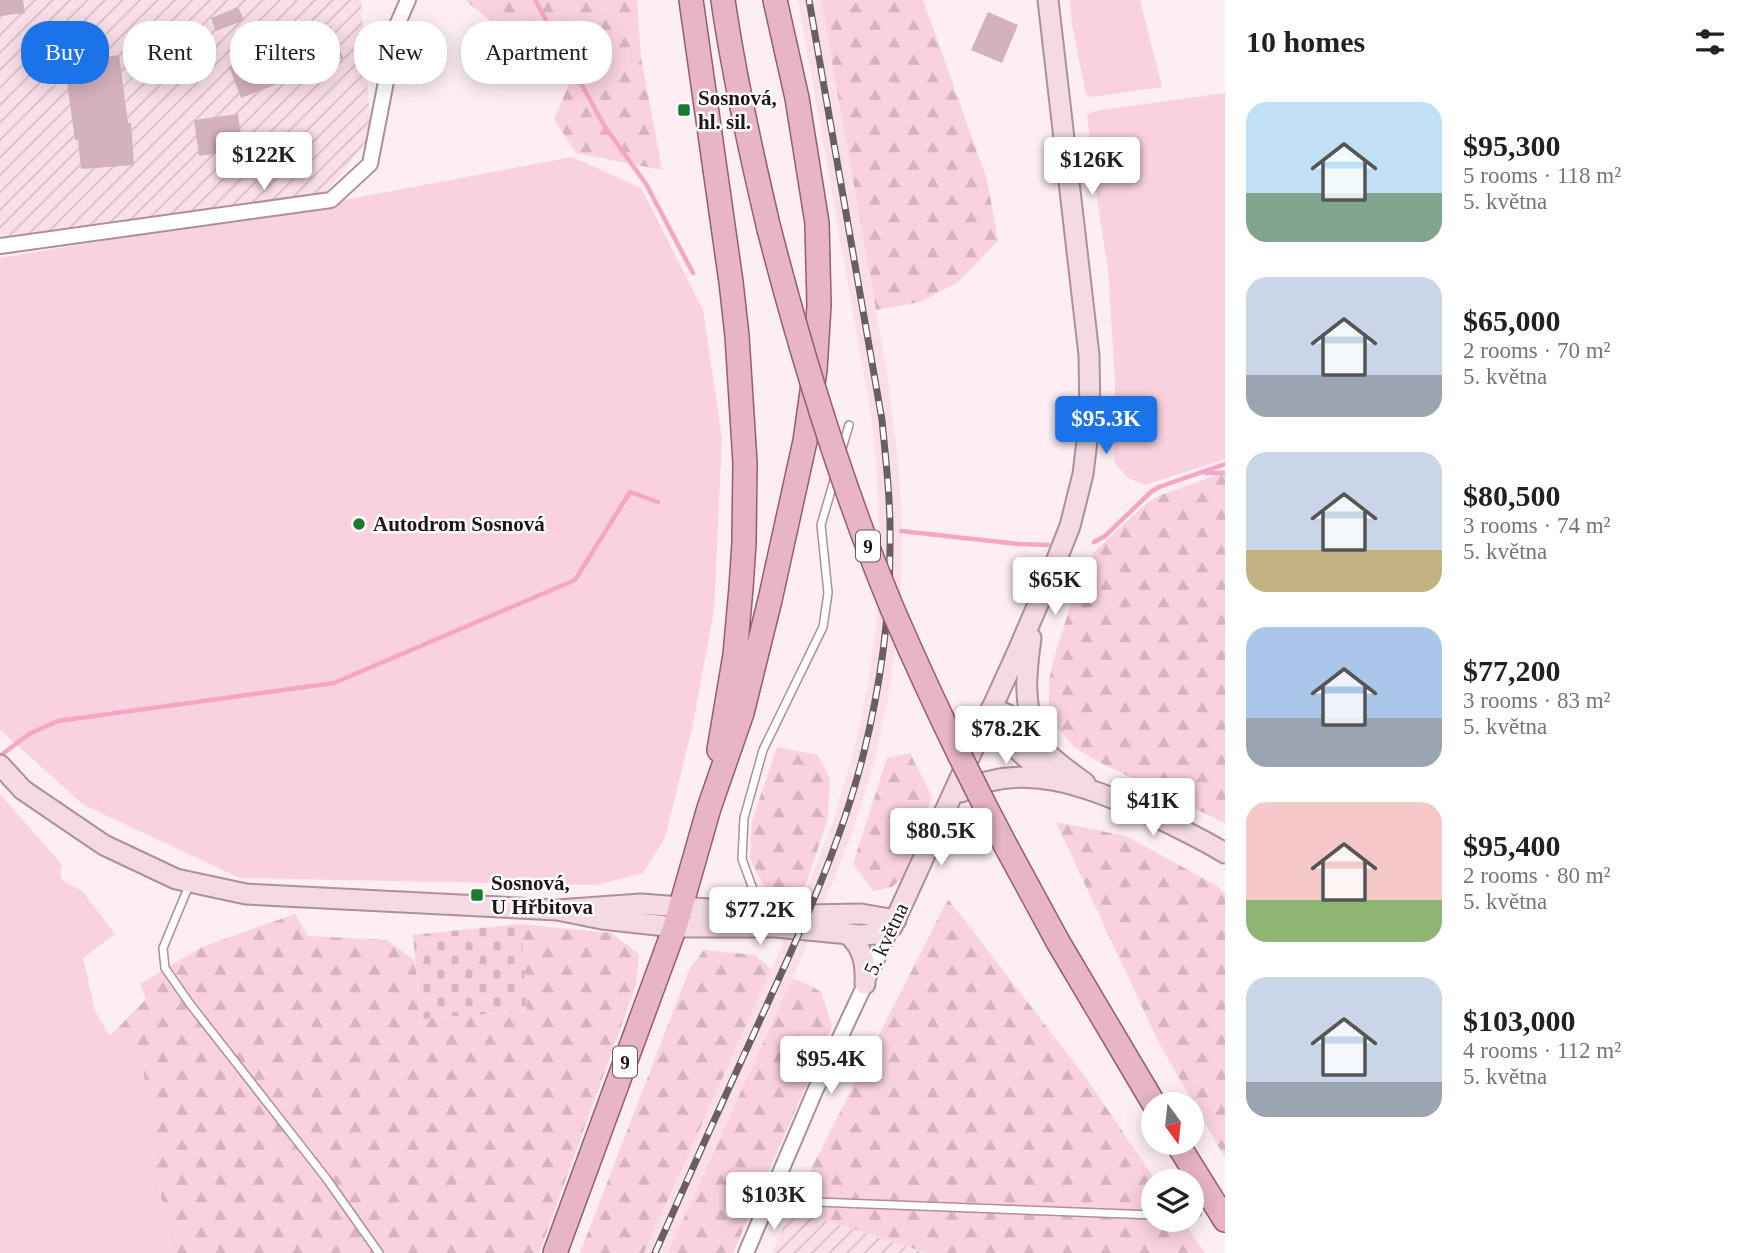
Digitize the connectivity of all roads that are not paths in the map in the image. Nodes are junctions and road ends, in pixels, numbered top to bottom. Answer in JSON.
{"nodes":[{"id":1,"x":408,"y":0,"type":"edge"},
{"id":2,"x":691,"y":0,"type":"edge"},
{"id":3,"x":723,"y":0,"type":"edge"},
{"id":4,"x":775,"y":0,"type":"edge"},
{"id":5,"x":1048,"y":0,"type":"edge"},
{"id":6,"x":0,"y":246,"type":"edge"},
{"id":7,"x":849,"y":425,"type":"dead end"},
{"id":8,"x":1034,"y":615,"type":"junction"},
{"id":9,"x":991,"y":709,"type":"junction"},
{"id":10,"x":1039,"y":743,"type":"junction"},
{"id":11,"x":0,"y":765,"type":"edge"},
{"id":12,"x":1064,"y":782,"type":"junction"},
{"id":13,"x":1097,"y":791,"type":"junction"},
{"id":14,"x":950,"y":799,"type":"junction"},
{"id":15,"x":709,"y":808,"type":"junction"},
{"id":16,"x":1225,"y":853,"type":"edge"},
{"id":17,"x":191,"y":883,"type":"junction"},
{"id":18,"x":761,"y":913,"type":"junction"},
{"id":19,"x":678,"y":917,"type":"junction"},
{"id":20,"x":894,"y":924,"type":"junction"},
{"id":21,"x":846,"y":933,"type":"junction"},
{"id":22,"x":865,"y":984,"type":"junction"},
{"id":23,"x":1147,"y":1092,"type":"edge"},
{"id":24,"x":1184,"y":1155,"type":"edge"},
{"id":25,"x":771,"y":1197,"type":"junction"},
{"id":26,"x":1141,"y":1215,"type":"edge"},
{"id":27,"x":1225,"y":1220,"type":"edge"},
{"id":28,"x":379,"y":1253,"type":"edge"},
{"id":29,"x":555,"y":1253,"type":"edge"},
{"id":30,"x":746,"y":1253,"type":"edge"}],
"edges":[{"from":1,"to":6,"type":"street"},
{"from":2,"to":15,"type":"main road","number":"9"},
{"from":3,"to":23,"type":"main road","number":"9","bridge":true},
{"from":4,"to":15,"type":"main road","number":"9"},
{"from":5,"to":8,"type":"street","name":"5. května"},
{"from":7,"to":18,"type":"lane"},
{"from":8,"to":9,"type":"street","name":"5. května"},
{"from":8,"to":10,"type":"street"},
{"from":9,"to":10,"type":"street"},
{"from":9,"to":12,"type":"street"},
{"from":9,"to":14,"type":"street","name":"5. května"},
{"from":10,"to":13,"type":"street"},
{"from":11,"to":17,"type":"street"},
{"from":12,"to":13,"type":"street"},
{"from":12,"to":14,"type":"street"},
{"from":13,"to":16,"type":"street"},
{"from":14,"to":20,"type":"street","name":"5. května"},
{"from":15,"to":19,"type":"main road","number":"9"},
{"from":17,"to":19,"type":"street"},
{"from":17,"to":28,"type":"lane"},
{"from":18,"to":19,"type":"street"},
{"from":18,"to":20,"type":"street"},
{"from":19,"to":21,"type":"street"},
{"from":19,"to":29,"type":"main road","number":"9"},
{"from":20,"to":21,"type":"street"},
{"from":20,"to":22,"type":"street","name":"5. května"},
{"from":21,"to":22,"type":"street"},
{"from":22,"to":25,"type":"street","name":"5. května"},
{"from":24,"to":27,"type":"main road"},
{"from":25,"to":26,"type":"lane"},
{"from":25,"to":30,"type":"street","name":"5. května"}]}
